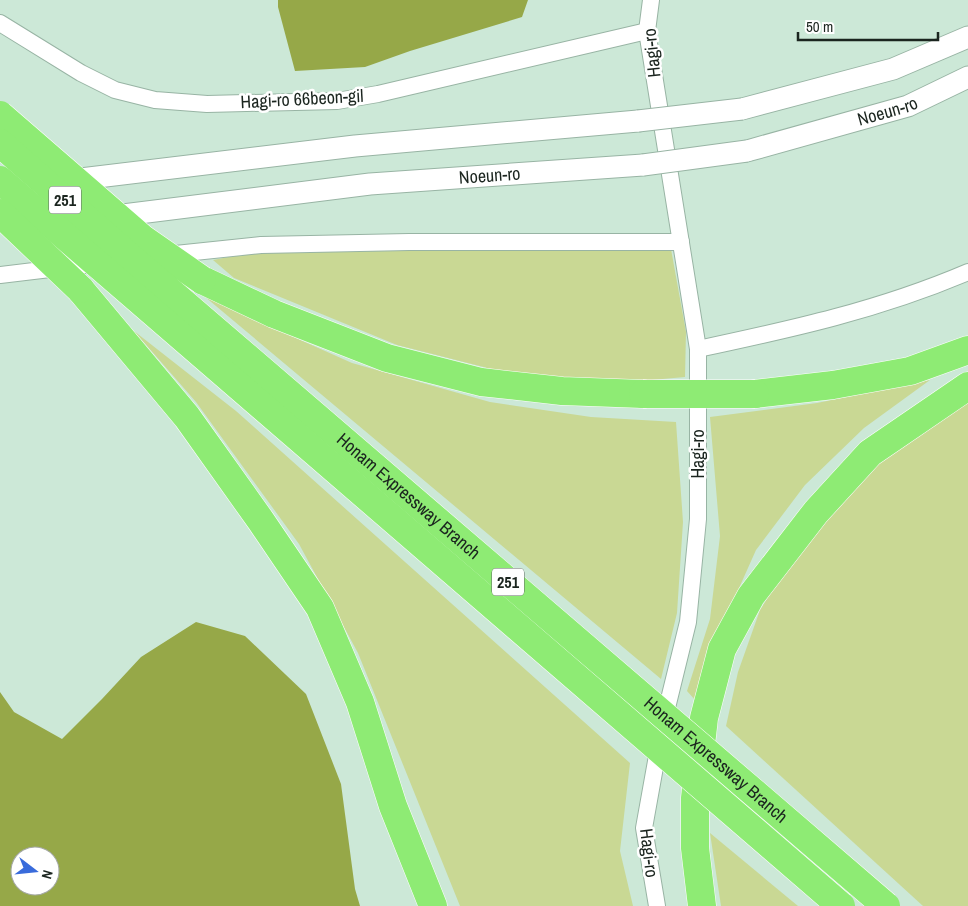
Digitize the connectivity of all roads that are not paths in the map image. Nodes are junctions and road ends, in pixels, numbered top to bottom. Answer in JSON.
{"nodes":[{"id":1,"x":651,"y":0,"type":"edge"},
{"id":2,"x":0,"y":22,"type":"edge"},
{"id":3,"x":647,"y":31,"type":"junction"},
{"id":4,"x":968,"y":37,"type":"edge"},
{"id":5,"x":968,"y":77,"type":"edge"},
{"id":6,"x":0,"y":115,"type":"edge"},
{"id":7,"x":0,"y":143,"type":"edge"},
{"id":8,"x":0,"y":180,"type":"edge"},
{"id":9,"x":0,"y":189,"type":"edge"},
{"id":10,"x":0,"y":213,"type":"edge"},
{"id":11,"x":32,"y":227,"type":"junction"},
{"id":12,"x":0,"y":231,"type":"edge"},
{"id":13,"x":680,"y":242,"type":"junction"},
{"id":14,"x":40,"y":270,"type":"junction"},
{"id":15,"x":968,"y":272,"type":"edge"},
{"id":16,"x":0,"y":275,"type":"edge"},
{"id":17,"x":698,"y":349,"type":"junction"},
{"id":18,"x":968,"y":350,"type":"edge"},
{"id":19,"x":968,"y":386,"type":"edge"},
{"id":20,"x":433,"y":906,"type":"edge"},
{"id":21,"x":657,"y":906,"type":"edge"},
{"id":22,"x":702,"y":906,"type":"edge"},
{"id":23,"x":841,"y":906,"type":"edge"},
{"id":24,"x":886,"y":906,"type":"edge"}],
"edges":[{"from":1,"to":3,"type":"street","name":"Hagi-ro"},
{"from":2,"to":3,"type":"street","name":"Hagi-ro 66beon-gil"},
{"from":3,"to":13,"type":"street","name":"Hagi-ro"},
{"from":4,"to":9,"type":"street","bridge":true},
{"from":5,"to":11,"type":"street","name":"Noeun-ro","bridge":true},
{"from":6,"to":18,"type":"highway","bridge":true},
{"from":7,"to":24,"type":"highway","name":"Honam Expressway Branch","number":"251","bridge":true},
{"from":8,"to":23,"type":"highway","name":"Honam Expressway Branch","number":"251","bridge":true},
{"from":10,"to":20,"type":"highway","bridge":true},
{"from":11,"to":12,"type":"street","name":"Noeun-ro"},
{"from":11,"to":14,"type":"street"},
{"from":13,"to":14,"type":"street"},
{"from":13,"to":17,"type":"street","name":"Hagi-ro"},
{"from":14,"to":16,"type":"street"},
{"from":15,"to":17,"type":"street"},
{"from":17,"to":21,"type":"street","name":"Hagi-ro"},
{"from":19,"to":22,"type":"highway"}]}
